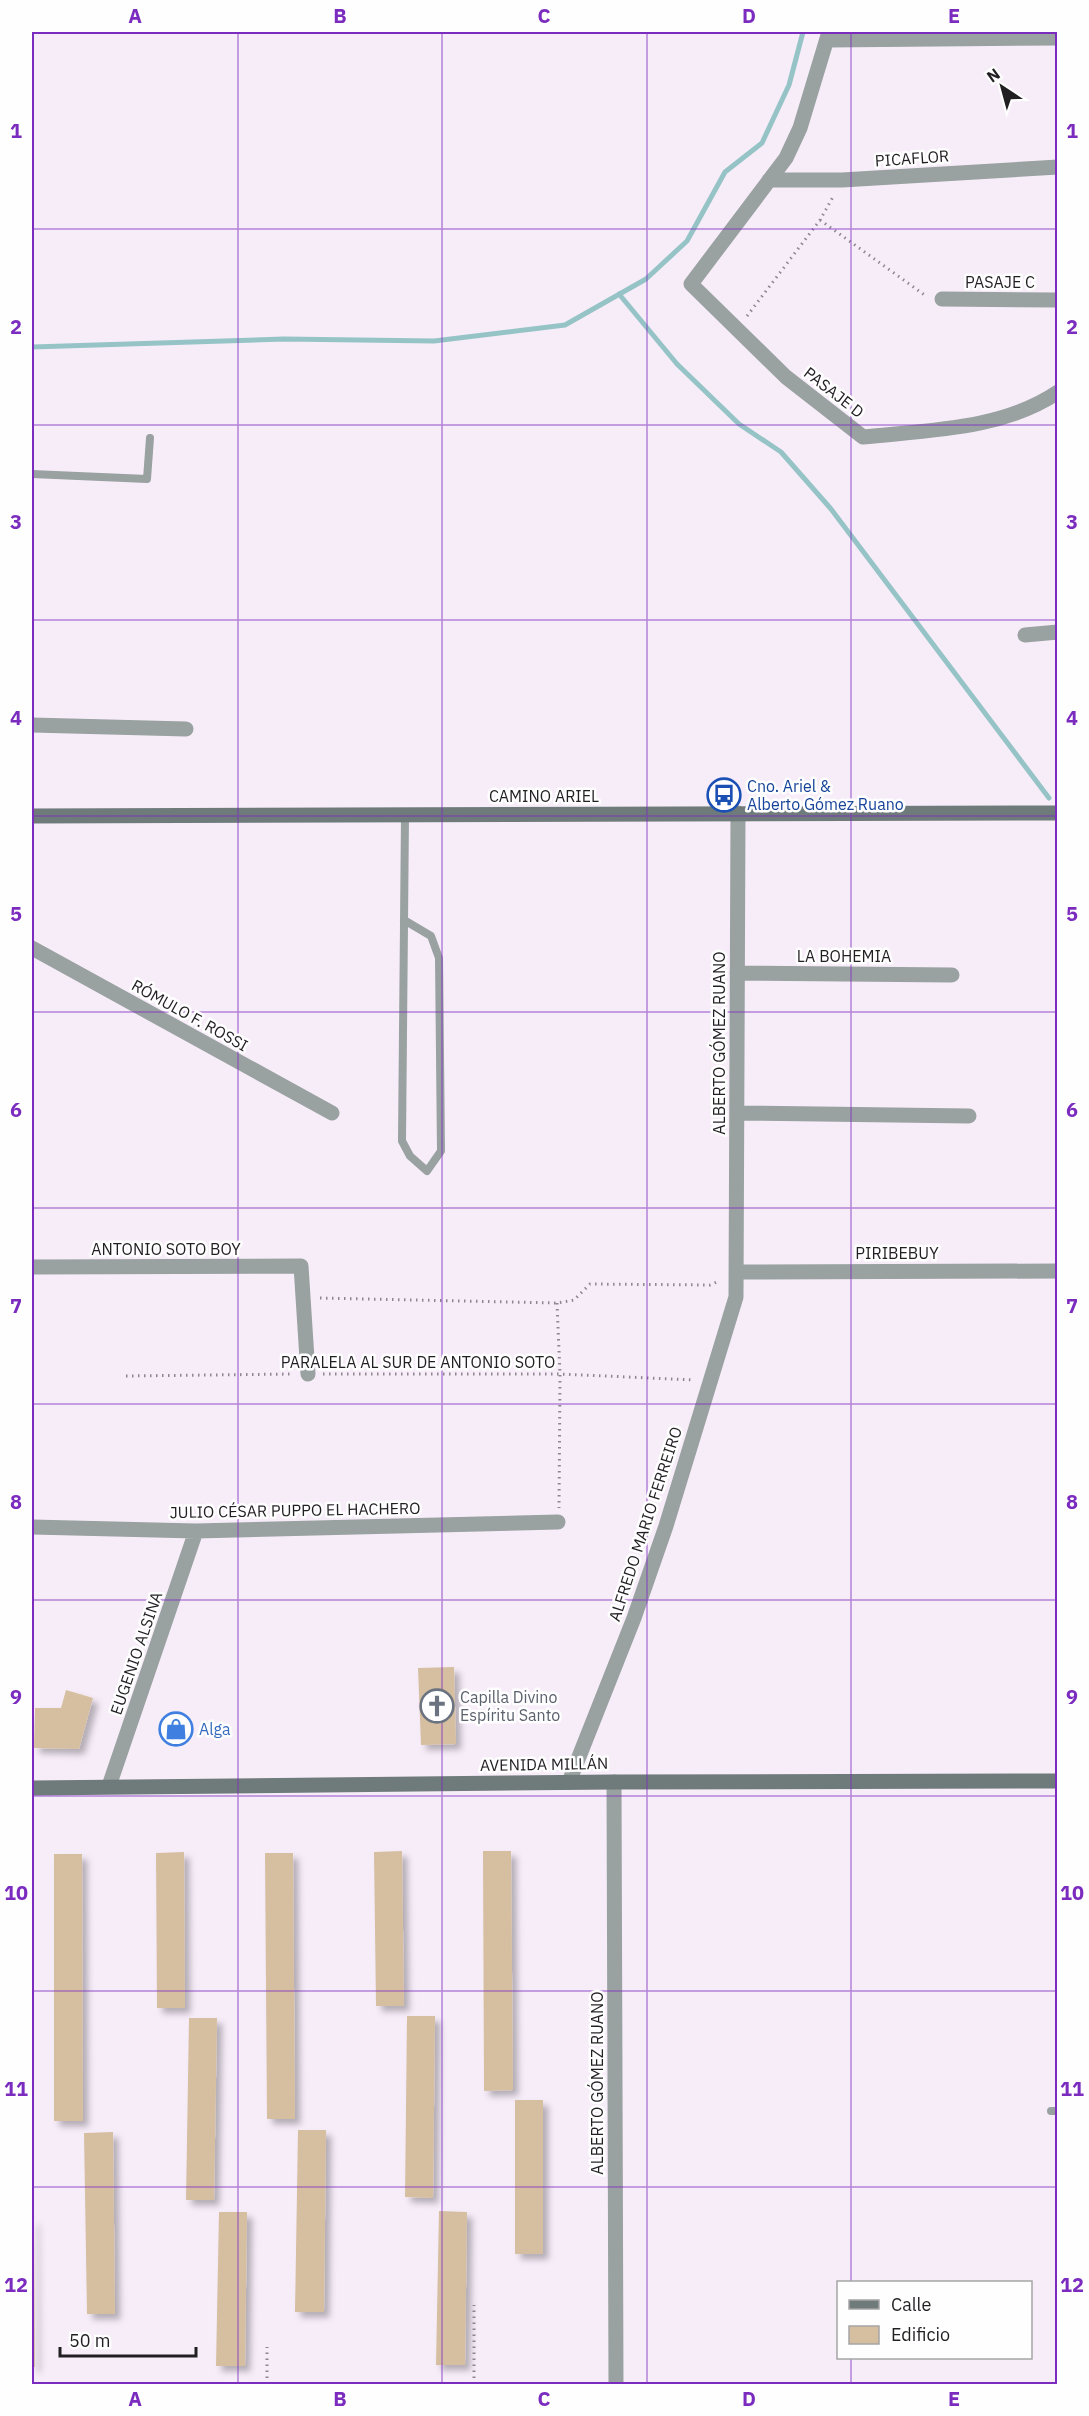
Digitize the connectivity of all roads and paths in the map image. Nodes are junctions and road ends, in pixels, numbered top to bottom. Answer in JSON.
{"nodes":[{"id":1,"x":829,"y":36,"type":"edge"},
{"id":2,"x":1058,"y":38,"type":"edge"},
{"id":3,"x":1058,"y":167,"type":"edge"},
{"id":4,"x":769,"y":180,"type":"junction"},
{"id":5,"x":842,"y":180,"type":"junction"},
{"id":6,"x":820,"y":220,"type":"junction"},
{"id":7,"x":942,"y":299,"type":"joint"},
{"id":8,"x":1058,"y":300,"type":"edge"},
{"id":9,"x":736,"y":329,"type":"junction"},
{"id":10,"x":1058,"y":392,"type":"edge"},
{"id":11,"x":150,"y":438,"type":"dead end"},
{"id":12,"x":32,"y":474,"type":"edge"},
{"id":13,"x":1058,"y":632,"type":"edge"},
{"id":14,"x":1025,"y":635,"type":"dead end"},
{"id":15,"x":32,"y":725,"type":"edge"},
{"id":16,"x":186,"y":729,"type":"dead end"},
{"id":17,"x":738,"y":813,"type":"junction"},
{"id":18,"x":1058,"y":813,"type":"edge"},
{"id":19,"x":405,"y":815,"type":"junction"},
{"id":20,"x":32,"y":816,"type":"edge"},
{"id":21,"x":404,"y":920,"type":"junction"},
{"id":22,"x":32,"y":948,"type":"edge"},
{"id":23,"x":737,"y":973,"type":"junction"},
{"id":24,"x":952,"y":975,"type":"dead end"},
{"id":25,"x":332,"y":1113,"type":"dead end"},
{"id":26,"x":737,"y":1113,"type":"junction"},
{"id":27,"x":969,"y":1116,"type":"dead end"},
{"id":28,"x":32,"y":1268,"type":"edge"},
{"id":29,"x":1058,"y":1271,"type":"edge"},
{"id":30,"x":736,"y":1272,"type":"junction"},
{"id":31,"x":303,"y":1298,"type":"junction"},
{"id":32,"x":558,"y":1302,"type":"junction"},
{"id":33,"x":308,"y":1374,"type":"junction"},
{"id":34,"x":560,"y":1374,"type":"junction"},
{"id":35,"x":126,"y":1376,"type":"dead end"},
{"id":36,"x":710,"y":1381,"type":"junction"},
{"id":37,"x":558,"y":1522,"type":"joint"},
{"id":38,"x":32,"y":1527,"type":"edge"},
{"id":39,"x":196,"y":1531,"type":"junction"},
{"id":40,"x":1058,"y":1781,"type":"edge"},
{"id":41,"x":569,"y":1782,"type":"junction"},
{"id":42,"x":614,"y":1782,"type":"junction"},
{"id":43,"x":109,"y":1786,"type":"junction"},
{"id":44,"x":32,"y":1788,"type":"edge"},
{"id":45,"x":474,"y":2305,"type":"dead end"},
{"id":46,"x":267,"y":2347,"type":"dead end"},
{"id":47,"x":267,"y":2385,"type":"edge"},
{"id":48,"x":474,"y":2385,"type":"edge"},
{"id":49,"x":616,"y":2385,"type":"edge"}],
"edges":[{"from":1,"to":2,"type":"street"},
{"from":1,"to":4,"type":"street"},
{"from":3,"to":5,"type":"street","name":"PICAFLOR"},
{"from":4,"to":5,"type":"street","name":"PICAFLOR"},
{"from":4,"to":9,"type":"street","name":"PASAJE D"},
{"from":5,"to":6,"type":"path"},
{"from":6,"to":7,"type":"path"},
{"from":6,"to":9,"type":"path"},
{"from":7,"to":8,"type":"street","name":"PASAJE C"},
{"from":9,"to":10,"type":"street","name":"PASAJE D"},
{"from":11,"to":12,"type":"lane"},
{"from":13,"to":14,"type":"street"},
{"from":15,"to":16,"type":"street"},
{"from":17,"to":18,"type":"street","name":"CAMINO ARIEL"},
{"from":17,"to":19,"type":"street","name":"CAMINO ARIEL"},
{"from":17,"to":23,"type":"street","name":"ALBERTO GÓMEZ RUANO"},
{"from":19,"to":20,"type":"street","name":"CAMINO ARIEL"},
{"from":19,"to":21,"type":"lane"},
{"from":21,"to":21,"type":"lane"},
{"from":22,"to":25,"type":"street","name":"RÓMULO F. ROSSI"},
{"from":23,"to":24,"type":"street","name":"LA BOHEMIA"},
{"from":23,"to":26,"type":"street","name":"ALBERTO GÓMEZ RUANO"},
{"from":26,"to":27,"type":"street"},
{"from":26,"to":30,"type":"street","name":"ALBERTO GÓMEZ RUANO"},
{"from":28,"to":31,"type":"street","name":"ANTONIO SOTO BOY"},
{"from":29,"to":30,"type":"street","name":"PIRIBEBUY"},
{"from":30,"to":32,"type":"path"},
{"from":30,"to":36,"type":"street","name":"ALFREDO MARIO FERREIRO"},
{"from":31,"to":32,"type":"path"},
{"from":31,"to":33,"type":"street"},
{"from":32,"to":34,"type":"path"},
{"from":33,"to":34,"type":"path","name":"PARALELA AL SUR DE ANTONIO SOTO"},
{"from":33,"to":35,"type":"path","name":"PARALELA AL SUR DE ANTONIO SOTO"},
{"from":34,"to":36,"type":"path","name":"PARALELA AL SUR DE ANTONIO SOTO"},
{"from":34,"to":37,"type":"path"},
{"from":36,"to":41,"type":"street","name":"ALFREDO MARIO FERREIRO"},
{"from":37,"to":39,"type":"street","name":"JULIO CÉSAR PUPPO EL HACHERO"},
{"from":38,"to":39,"type":"street","name":"JULIO CÉSAR PUPPO EL HACHERO"},
{"from":39,"to":43,"type":"street","name":"EUGENIO ALSINA"},
{"from":40,"to":42,"type":"street","name":"AVENIDA MILLÁN"},
{"from":41,"to":42,"type":"street","name":"AVENIDA MILLÁN"},
{"from":41,"to":43,"type":"street","name":"AVENIDA MILLÁN"},
{"from":42,"to":49,"type":"street","name":"ALBERTO GÓMEZ RUANO"},
{"from":43,"to":44,"type":"street","name":"AVENIDA MILLÁN"},
{"from":45,"to":48,"type":"path"},
{"from":46,"to":47,"type":"path"}]}
